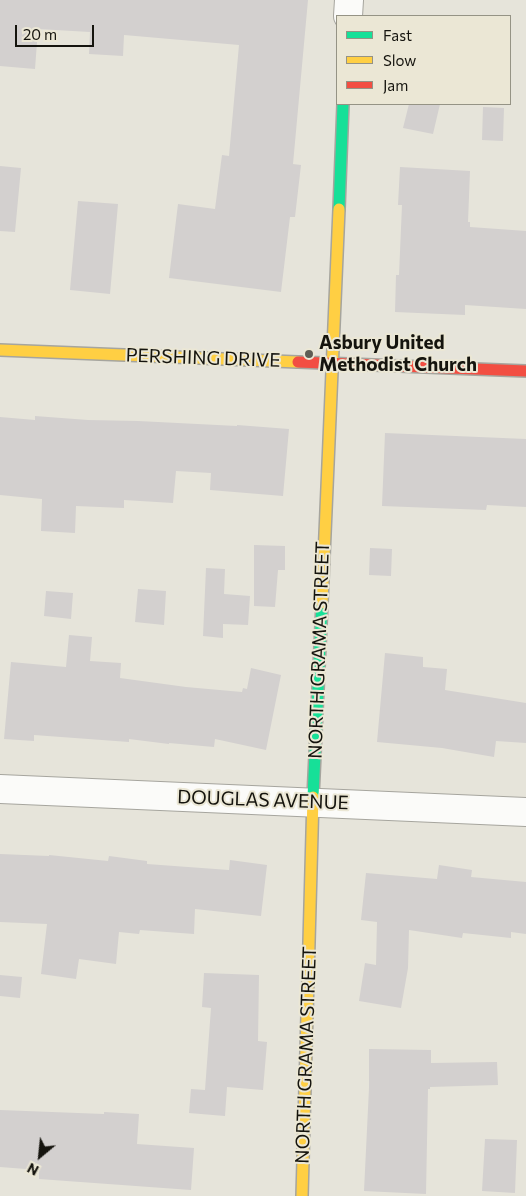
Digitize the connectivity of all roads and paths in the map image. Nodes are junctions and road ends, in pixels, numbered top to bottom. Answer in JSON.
{"nodes":[{"id":1,"x":349,"y":0,"type":"edge"},
{"id":2,"x":348,"y":15,"type":"edge"},
{"id":3,"x":343,"y":105,"type":"edge"},
{"id":4,"x":0,"y":350,"type":"edge"},
{"id":5,"x":331,"y":363,"type":"junction"},
{"id":6,"x":526,"y":371,"type":"edge"},
{"id":7,"x":0,"y":789,"type":"edge"},
{"id":8,"x":313,"y":803,"type":"junction"},
{"id":9,"x":526,"y":812,"type":"edge"},
{"id":10,"x":302,"y":1196,"type":"edge"}],
"edges":[{"from":1,"to":2,"type":"street"},
{"from":3,"to":5,"type":"street","name":"NORTH GRAMA STREET"},
{"from":4,"to":5,"type":"street","name":"PERSHING DRIVE"},
{"from":5,"to":6,"type":"street","name":"PERSHING DRIVE"},
{"from":5,"to":8,"type":"street","name":"NORTH GRAMA STREET"},
{"from":7,"to":8,"type":"street","name":"DOUGLAS AVENUE"},
{"from":8,"to":9,"type":"street","name":"DOUGLAS AVENUE"},
{"from":8,"to":10,"type":"street","name":"NORTH GRAMA STREET"}]}
